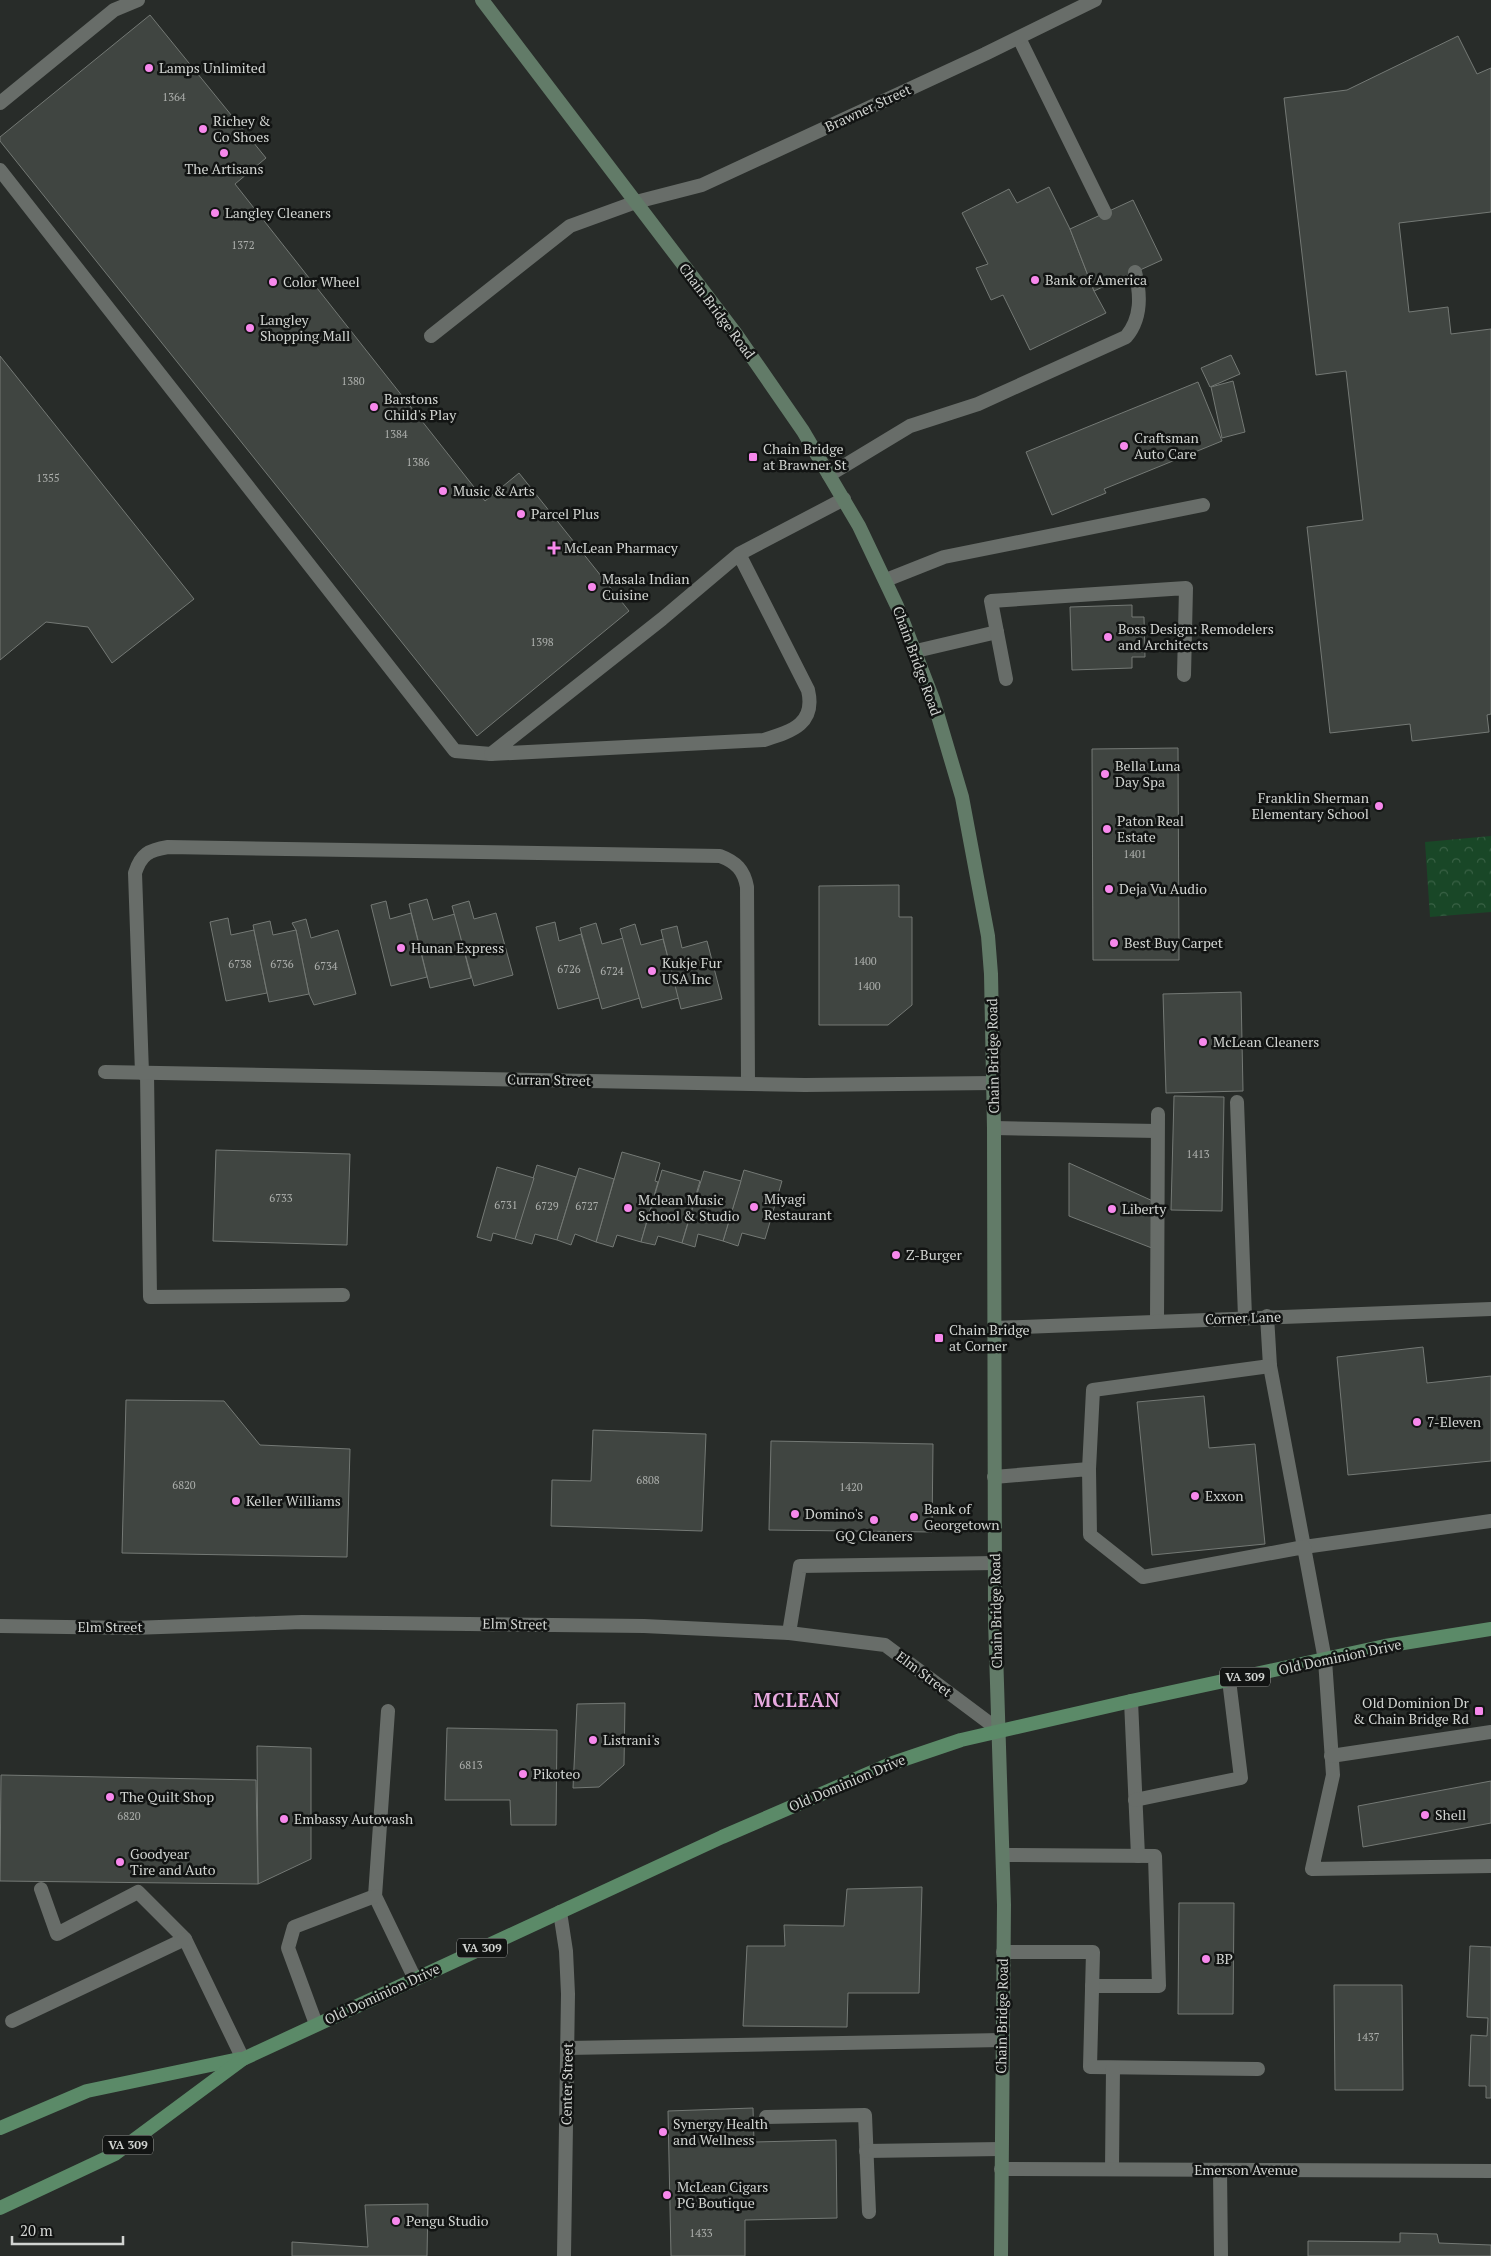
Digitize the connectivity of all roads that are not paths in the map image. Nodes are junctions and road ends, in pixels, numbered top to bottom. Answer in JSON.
{"nodes":[{"id":1,"x":138,"y":0,"type":"edge"},
{"id":2,"x":482,"y":0,"type":"edge"},
{"id":3,"x":1095,"y":0,"type":"edge"},
{"id":4,"x":1019,"y":38,"type":"junction"},
{"id":5,"x":0,"y":104,"type":"edge"},
{"id":6,"x":0,"y":170,"type":"edge"},
{"id":7,"x":636,"y":202,"type":"junction"},
{"id":8,"x":1105,"y":213,"type":"dead end"},
{"id":9,"x":1135,"y":272,"type":"dead end"},
{"id":10,"x":431,"y":336,"type":"dead end"},
{"id":11,"x":829,"y":475,"type":"junction"},
{"id":12,"x":844,"y":499,"type":"junction"},
{"id":13,"x":1203,"y":505,"type":"dead end"},
{"id":14,"x":739,"y":554,"type":"junction"},
{"id":15,"x":886,"y":580,"type":"junction"},
{"id":16,"x":997,"y":632,"type":"junction"},
{"id":17,"x":916,"y":651,"type":"junction"},
{"id":18,"x":1184,"y":675,"type":"dead end"},
{"id":19,"x":1006,"y":678,"type":"dead end"},
{"id":20,"x":491,"y":754,"type":"junction"},
{"id":21,"x":105,"y":1072,"type":"dead end"},
{"id":22,"x":145,"y":1073,"type":"junction"},
{"id":23,"x":748,"y":1083,"type":"junction"},
{"id":24,"x":994,"y":1083,"type":"junction"},
{"id":25,"x":1237,"y":1102,"type":"dead end"},
{"id":26,"x":1158,"y":1114,"type":"dead end"},
{"id":27,"x":994,"y":1128,"type":"junction"},
{"id":28,"x":1157,"y":1131,"type":"junction"},
{"id":29,"x":342,"y":1295,"type":"dead end"},
{"id":30,"x":1491,"y":1309,"type":"edge"},
{"id":31,"x":1267,"y":1316,"type":"junction"},
{"id":32,"x":1245,"y":1317,"type":"junction"},
{"id":33,"x":1157,"y":1321,"type":"junction"},
{"id":34,"x":995,"y":1328,"type":"junction"},
{"id":35,"x":1270,"y":1366,"type":"junction"},
{"id":36,"x":1089,"y":1470,"type":"junction"},
{"id":37,"x":994,"y":1477,"type":"junction"},
{"id":38,"x":1491,"y":1521,"type":"edge"},
{"id":39,"x":1304,"y":1547,"type":"junction"},
{"id":40,"x":995,"y":1563,"type":"junction"},
{"id":41,"x":0,"y":1626,"type":"edge"},
{"id":42,"x":1491,"y":1629,"type":"edge"},
{"id":43,"x":789,"y":1633,"type":"junction"},
{"id":44,"x":1325,"y":1660,"type":"junction"},
{"id":45,"x":1229,"y":1680,"type":"junction"},
{"id":46,"x":1131,"y":1701,"type":"junction"},
{"id":47,"x":388,"y":1711,"type":"dead end"},
{"id":48,"x":1000,"y":1731,"type":"junction"},
{"id":49,"x":1491,"y":1732,"type":"edge"},
{"id":50,"x":1332,"y":1756,"type":"junction"},
{"id":51,"x":1136,"y":1800,"type":"junction"},
{"id":52,"x":1003,"y":1855,"type":"junction"},
{"id":53,"x":1138,"y":1856,"type":"junction"},
{"id":54,"x":1491,"y":1866,"type":"edge"},
{"id":55,"x":41,"y":1890,"type":"dead end"},
{"id":56,"x":375,"y":1896,"type":"junction"},
{"id":57,"x":560,"y":1912,"type":"junction"},
{"id":58,"x":185,"y":1939,"type":"junction"},
{"id":59,"x":1003,"y":1952,"type":"junction"},
{"id":60,"x":415,"y":1979,"type":"junction"},
{"id":61,"x":1092,"y":1986,"type":"junction"},
{"id":62,"x":12,"y":2021,"type":"dead end"},
{"id":63,"x":316,"y":2024,"type":"junction"},
{"id":64,"x":1002,"y":2040,"type":"junction"},
{"id":65,"x":567,"y":2048,"type":"junction"},
{"id":66,"x":242,"y":2059,"type":"junction"},
{"id":67,"x":1113,"y":2068,"type":"junction"},
{"id":68,"x":1258,"y":2069,"type":"dead end"},
{"id":69,"x":766,"y":2117,"type":"dead end"},
{"id":70,"x":0,"y":2128,"type":"edge"},
{"id":71,"x":1001,"y":2149,"type":"junction"},
{"id":72,"x":866,"y":2151,"type":"junction"},
{"id":73,"x":1001,"y":2169,"type":"junction"},
{"id":74,"x":1112,"y":2169,"type":"junction"},
{"id":75,"x":1220,"y":2170,"type":"junction"},
{"id":76,"x":1491,"y":2171,"type":"edge"},
{"id":77,"x":0,"y":2208,"type":"edge"},
{"id":78,"x":868,"y":2212,"type":"dead end"},
{"id":79,"x":564,"y":2256,"type":"edge"},
{"id":80,"x":1001,"y":2256,"type":"edge"},
{"id":81,"x":1221,"y":2256,"type":"edge"}],
"edges":[{"from":1,"to":5,"type":"street"},
{"from":2,"to":7,"type":"main road","name":"Chain Bridge Road"},
{"from":3,"to":4,"type":"street","name":"Brawner Street"},
{"from":4,"to":7,"type":"street","name":"Brawner Street"},
{"from":4,"to":8,"type":"street"},
{"from":6,"to":20,"type":"street"},
{"from":7,"to":10,"type":"street","name":"Brawner Street"},
{"from":7,"to":11,"type":"main road","name":"Chain Bridge Road"},
{"from":9,"to":11,"type":"street"},
{"from":11,"to":12,"type":"main road","name":"Chain Bridge Road"},
{"from":12,"to":14,"type":"street"},
{"from":12,"to":15,"type":"main road","name":"Chain Bridge Road"},
{"from":13,"to":15,"type":"street"},
{"from":14,"to":20,"type":"street"},
{"from":14,"to":20,"type":"street"},
{"from":15,"to":17,"type":"main road","name":"Chain Bridge Road"},
{"from":16,"to":17,"type":"street"},
{"from":16,"to":18,"type":"street"},
{"from":16,"to":19,"type":"street"},
{"from":17,"to":24,"type":"main road","name":"Chain Bridge Road"},
{"from":21,"to":22,"type":"street","name":"Curran Street"},
{"from":22,"to":23,"type":"street","name":"Curran Street"},
{"from":22,"to":23,"type":"street"},
{"from":22,"to":29,"type":"street"},
{"from":23,"to":24,"type":"street","name":"Curran Street"},
{"from":24,"to":27,"type":"main road","name":"Chain Bridge Road"},
{"from":25,"to":32,"type":"street"},
{"from":26,"to":28,"type":"street"},
{"from":27,"to":28,"type":"street"},
{"from":27,"to":34,"type":"main road","name":"Chain Bridge Road"},
{"from":28,"to":33,"type":"street"},
{"from":30,"to":31,"type":"street","name":"Corner Lane"},
{"from":31,"to":32,"type":"street","name":"Corner Lane"},
{"from":31,"to":35,"type":"street"},
{"from":32,"to":33,"type":"street","name":"Corner Lane"},
{"from":33,"to":34,"type":"street","name":"Corner Lane"},
{"from":34,"to":37,"type":"main road","name":"Chain Bridge Road"},
{"from":35,"to":36,"type":"street"},
{"from":35,"to":39,"type":"street"},
{"from":36,"to":37,"type":"street"},
{"from":36,"to":39,"type":"street"},
{"from":37,"to":40,"type":"main road","name":"Chain Bridge Road"},
{"from":38,"to":39,"type":"street"},
{"from":39,"to":44,"type":"street"},
{"from":40,"to":43,"type":"street"},
{"from":40,"to":48,"type":"main road","name":"Chain Bridge Road"},
{"from":41,"to":43,"type":"street","name":"Elm Street"},
{"from":42,"to":44,"type":"main road","name":"Old Dominion Drive","number":"VA 309"},
{"from":43,"to":48,"type":"street","name":"Elm Street"},
{"from":44,"to":45,"type":"main road","name":"Old Dominion Drive","number":"VA 309"},
{"from":44,"to":50,"type":"street"},
{"from":45,"to":46,"type":"main road","name":"Old Dominion Drive","number":"VA 309"},
{"from":45,"to":51,"type":"street"},
{"from":46,"to":48,"type":"main road","name":"Old Dominion Drive","number":"VA 309"},
{"from":46,"to":51,"type":"street"},
{"from":47,"to":56,"type":"street"},
{"from":48,"to":52,"type":"main road","name":"Chain Bridge Road"},
{"from":48,"to":57,"type":"main road","name":"Old Dominion Drive","number":"VA 309"},
{"from":49,"to":50,"type":"street"},
{"from":50,"to":54,"type":"street"},
{"from":51,"to":53,"type":"street"},
{"from":52,"to":53,"type":"street"},
{"from":52,"to":59,"type":"main road","name":"Chain Bridge Road"},
{"from":53,"to":61,"type":"street"},
{"from":55,"to":58,"type":"street"},
{"from":56,"to":60,"type":"street"},
{"from":56,"to":63,"type":"street"},
{"from":57,"to":60,"type":"main road","name":"Old Dominion Drive","number":"VA 309"},
{"from":57,"to":65,"type":"street","name":"Center Street"},
{"from":58,"to":62,"type":"street"},
{"from":58,"to":66,"type":"street"},
{"from":59,"to":61,"type":"street"},
{"from":59,"to":64,"type":"main road","name":"Chain Bridge Road"},
{"from":60,"to":63,"type":"main road","name":"Old Dominion Drive","number":"VA 309"},
{"from":61,"to":67,"type":"street"},
{"from":63,"to":66,"type":"main road","name":"Old Dominion Drive","number":"VA 309"},
{"from":64,"to":65,"type":"street"},
{"from":64,"to":71,"type":"main road","name":"Chain Bridge Road"},
{"from":65,"to":79,"type":"street","name":"Center Street"},
{"from":66,"to":70,"type":"main road","name":"Old Dominion Drive","number":"VA 309"},
{"from":66,"to":77,"type":"main road","name":"Old Dominion Drive","number":"VA 309"},
{"from":67,"to":68,"type":"street"},
{"from":67,"to":74,"type":"street"},
{"from":69,"to":72,"type":"street"},
{"from":71,"to":72,"type":"street"},
{"from":71,"to":73,"type":"main road","name":"Chain Bridge Road"},
{"from":72,"to":78,"type":"street"},
{"from":73,"to":74,"type":"street","name":"Emerson Avenue"},
{"from":73,"to":80,"type":"main road","name":"Chain Bridge Road"},
{"from":74,"to":75,"type":"street","name":"Emerson Avenue"},
{"from":75,"to":76,"type":"street","name":"Emerson Avenue"},
{"from":75,"to":81,"type":"street"}]}
